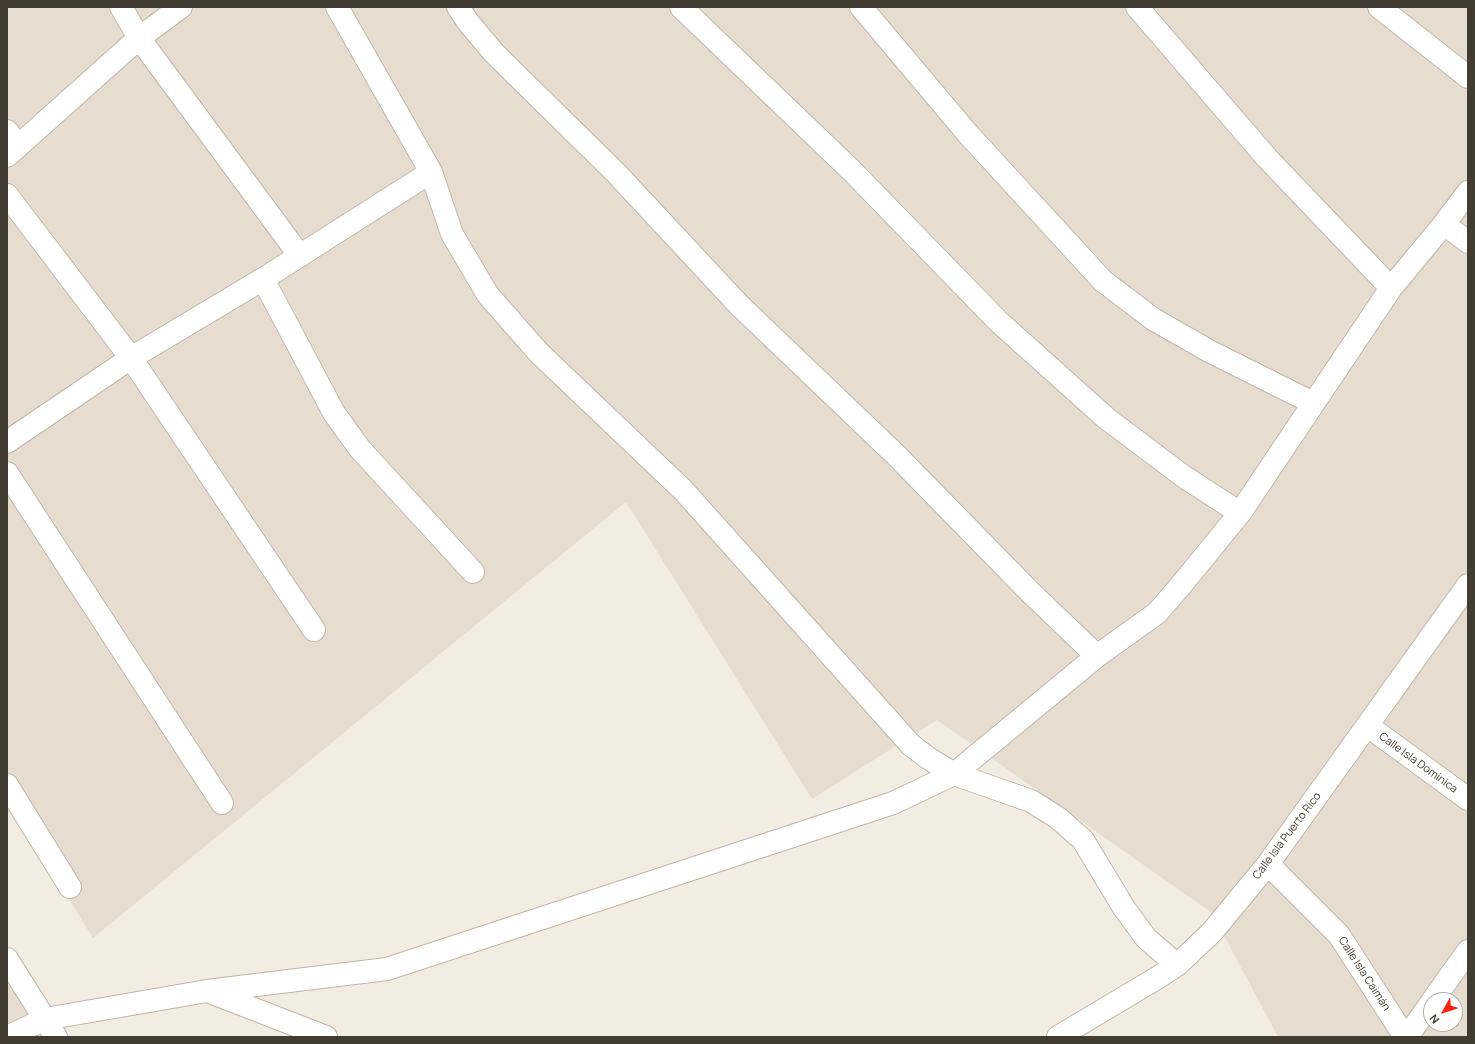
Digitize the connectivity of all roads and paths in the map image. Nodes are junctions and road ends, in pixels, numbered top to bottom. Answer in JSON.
{"nodes":[{"id":1,"x":121,"y":7,"type":"edge"},
{"id":2,"x":181,"y":7,"type":"edge"},
{"id":3,"x":337,"y":7,"type":"edge"},
{"id":4,"x":458,"y":7,"type":"edge"},
{"id":5,"x":681,"y":7,"type":"edge"},
{"id":6,"x":861,"y":7,"type":"edge"},
{"id":7,"x":1137,"y":7,"type":"edge"},
{"id":8,"x":1379,"y":7,"type":"edge"},
{"id":9,"x":139,"y":38,"type":"junction"},
{"id":10,"x":1468,"y":77,"type":"edge"},
{"id":11,"x":11,"y":144,"type":"edge"},
{"id":12,"x":431,"y":172,"type":"junction"},
{"id":13,"x":1468,"y":192,"type":"edge"},
{"id":14,"x":7,"y":194,"type":"edge"},
{"id":15,"x":1444,"y":224,"type":"junction"},
{"id":16,"x":1468,"y":242,"type":"edge"},
{"id":17,"x":300,"y":256,"type":"junction"},
{"id":18,"x":263,"y":279,"type":"junction"},
{"id":19,"x":1391,"y":288,"type":"junction"},
{"id":20,"x":131,"y":358,"type":"junction"},
{"id":21,"x":1313,"y":403,"type":"junction"},
{"id":22,"x":7,"y":442,"type":"edge"},
{"id":23,"x":7,"y":473,"type":"edge"},
{"id":24,"x":1240,"y":513,"type":"junction"},
{"id":25,"x":473,"y":572,"type":"dead end"},
{"id":26,"x":1468,"y":585,"type":"edge"},
{"id":27,"x":314,"y":630,"type":"dead end"},
{"id":28,"x":1097,"y":656,"type":"junction"},
{"id":29,"x":1368,"y":726,"type":"junction"},
{"id":30,"x":954,"y":774,"type":"junction"},
{"id":31,"x":7,"y":785,"type":"edge"},
{"id":32,"x":1468,"y":799,"type":"edge"},
{"id":33,"x":222,"y":803,"type":"dead end"},
{"id":34,"x":1268,"y":864,"type":"junction"},
{"id":35,"x":70,"y":887,"type":"dead end"},
{"id":36,"x":1468,"y":951,"type":"edge"},
{"id":37,"x":7,"y":959,"type":"edge"},
{"id":38,"x":1177,"y":965,"type":"junction"},
{"id":39,"x":15,"y":987,"type":"edge"},
{"id":40,"x":207,"y":991,"type":"junction"},
{"id":41,"x":1439,"y":992,"type":"edge"},
{"id":42,"x":1423,"y":1014,"type":"edge"},
{"id":43,"x":50,"y":1028,"type":"edge"},
{"id":44,"x":7,"y":1037,"type":"edge"},
{"id":45,"x":326,"y":1037,"type":"edge"},
{"id":46,"x":1058,"y":1037,"type":"edge"},
{"id":47,"x":1406,"y":1037,"type":"edge"}],
"edges":[{"from":1,"to":9,"type":"street"},
{"from":2,"to":9,"type":"street"},
{"from":3,"to":12,"type":"street"},
{"from":4,"to":28,"type":"street"},
{"from":5,"to":24,"type":"street"},
{"from":6,"to":21,"type":"street"},
{"from":7,"to":19,"type":"street"},
{"from":8,"to":10,"type":"street"},
{"from":9,"to":11,"type":"street"},
{"from":9,"to":17,"type":"street"},
{"from":12,"to":17,"type":"street"},
{"from":12,"to":30,"type":"street"},
{"from":13,"to":15,"type":"street"},
{"from":14,"to":20,"type":"street"},
{"from":15,"to":16,"type":"street"},
{"from":15,"to":19,"type":"street"},
{"from":17,"to":18,"type":"street"},
{"from":18,"to":20,"type":"street"},
{"from":18,"to":25,"type":"street"},
{"from":19,"to":21,"type":"street"},
{"from":20,"to":22,"type":"street"},
{"from":20,"to":27,"type":"street"},
{"from":21,"to":24,"type":"street"},
{"from":23,"to":33,"type":"street"},
{"from":24,"to":28,"type":"street"},
{"from":26,"to":29,"type":"street","name":"Calle Isla Puerto Rico"},
{"from":28,"to":30,"type":"street"},
{"from":29,"to":32,"type":"street","name":"Calle Isla Dominica"},
{"from":29,"to":34,"type":"street","name":"Calle Isla Puerto Rico"},
{"from":30,"to":38,"type":"street"},
{"from":30,"to":40,"type":"street"},
{"from":31,"to":35,"type":"street"},
{"from":34,"to":38,"type":"street","name":"Calle Isla Puerto Rico"},
{"from":34,"to":47,"type":"street","name":"Calle Isla Caimán"},
{"from":36,"to":41,"type":"street"},
{"from":37,"to":39,"type":"street"},
{"from":38,"to":46,"type":"street","name":"Calle Isla Puerto Rico"},
{"from":39,"to":43,"type":"street"},
{"from":40,"to":43,"type":"street"},
{"from":40,"to":45,"type":"street"},
{"from":42,"to":47,"type":"street"},
{"from":43,"to":44,"type":"street"}]}
